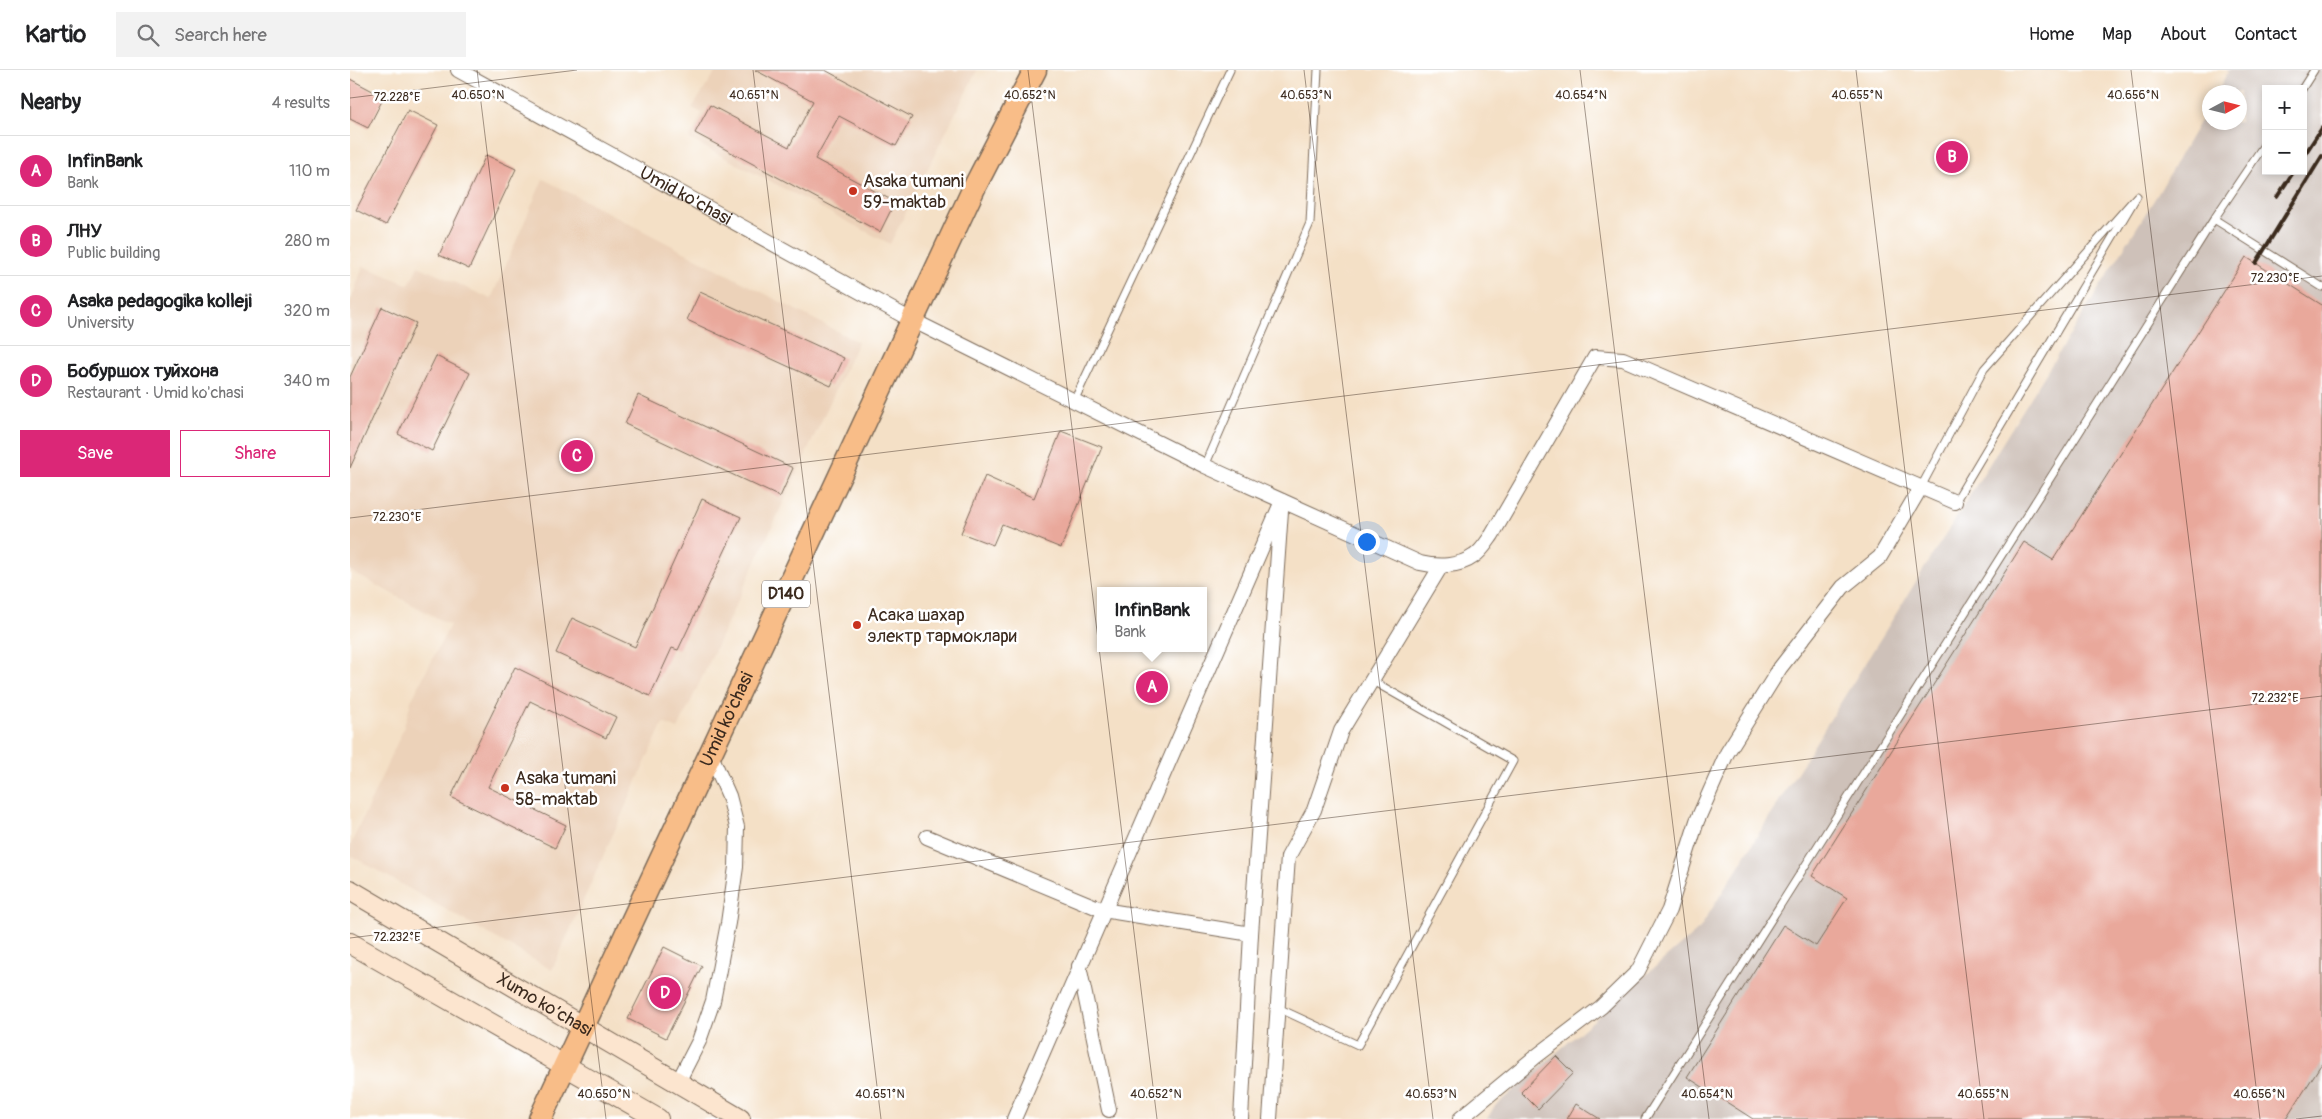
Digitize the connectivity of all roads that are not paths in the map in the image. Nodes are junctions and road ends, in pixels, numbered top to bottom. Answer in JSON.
{"nodes":[{"id":1,"x":458,"y":70,"type":"edge"},
{"id":2,"x":1035,"y":70,"type":"edge"},
{"id":3,"x":1230,"y":70,"type":"edge"},
{"id":4,"x":1318,"y":70,"type":"edge"},
{"id":5,"x":2314,"y":70,"type":"edge"},
{"id":6,"x":2305,"y":85,"type":"edge"},
{"id":7,"x":2262,"y":148,"type":"edge"},
{"id":8,"x":2214,"y":219,"type":"junction"},
{"id":9,"x":2322,"y":287,"type":"edge"},
{"id":10,"x":912,"y":320,"type":"junction"},
{"id":11,"x":1075,"y":399,"type":"junction"},
{"id":12,"x":1206,"y":466,"type":"junction"},
{"id":13,"x":1921,"y":487,"type":"junction"},
{"id":14,"x":1282,"y":500,"type":"junction"},
{"id":15,"x":1955,"y":502,"type":"joint"},
{"id":16,"x":1441,"y":566,"type":"junction"},
{"id":17,"x":1372,"y":680,"type":"junction"},
{"id":18,"x":711,"y":755,"type":"junction"},
{"id":19,"x":927,"y":837,"type":"dead end"},
{"id":20,"x":350,"y":890,"type":"edge"},
{"id":21,"x":1103,"y":910,"type":"junction"},
{"id":22,"x":1251,"y":934,"type":"junction"},
{"id":23,"x":350,"y":943,"type":"edge"},
{"id":24,"x":1079,"y":966,"type":"junction"},
{"id":25,"x":1277,"y":1007,"type":"junction"},
{"id":26,"x":584,"y":1027,"type":"junction"},
{"id":27,"x":566,"y":1066,"type":"junction"},
{"id":28,"x":678,"y":1082,"type":"junction"},
{"id":29,"x":1110,"y":1110,"type":"dead end"},
{"id":30,"x":540,"y":1119,"type":"edge"},
{"id":31,"x":658,"y":1119,"type":"edge"},
{"id":32,"x":740,"y":1119,"type":"edge"},
{"id":33,"x":1014,"y":1119,"type":"edge"},
{"id":34,"x":1241,"y":1119,"type":"edge"},
{"id":35,"x":1270,"y":1119,"type":"edge"},
{"id":36,"x":1460,"y":1119,"type":"edge"},
{"id":37,"x":1645,"y":1119,"type":"edge"}],
"edges":[{"from":1,"to":10,"type":"street","name":"Umid ko'chasi"},
{"from":2,"to":10,"type":"main road","name":"Umid ko'chasi","number":"D140"},
{"from":3,"to":11,"type":"lane"},
{"from":4,"to":12,"type":"lane"},
{"from":5,"to":6,"type":"lane"},
{"from":7,"to":8,"type":"lane"},
{"from":8,"to":9,"type":"lane"},
{"from":8,"to":37,"type":"lane"},
{"from":10,"to":11,"type":"street"},
{"from":10,"to":18,"type":"main road","name":"Umid ko'chasi","number":"D140"},
{"from":11,"to":12,"type":"street"},
{"from":12,"to":14,"type":"street"},
{"from":13,"to":15,"type":"street"},
{"from":13,"to":15,"type":"lane"},
{"from":13,"to":16,"type":"street"},
{"from":13,"to":36,"type":"street"},
{"from":14,"to":16,"type":"street"},
{"from":14,"to":21,"type":"street"},
{"from":14,"to":22,"type":"street"},
{"from":16,"to":17,"type":"street"},
{"from":17,"to":25,"type":"street"},
{"from":17,"to":25,"type":"lane"},
{"from":18,"to":26,"type":"main road","name":"Umid ko'chasi","number":"D140"},
{"from":18,"to":28,"type":"street"},
{"from":19,"to":21,"type":"street"},
{"from":20,"to":26,"type":"main road","name":"Xumo ko’chasi"},
{"from":21,"to":22,"type":"street"},
{"from":21,"to":24,"type":"street"},
{"from":22,"to":34,"type":"street"},
{"from":23,"to":27,"type":"main road"},
{"from":24,"to":29,"type":"street"},
{"from":24,"to":33,"type":"street"},
{"from":25,"to":35,"type":"street"},
{"from":26,"to":27,"type":"main road","name":"Umid ko'chasi","number":"D140"},
{"from":26,"to":28,"type":"main road","name":"Xumo ko’chasi"},
{"from":27,"to":30,"type":"main road","name":"Umid ko'chasi","number":"D140"},
{"from":27,"to":31,"type":"main road"},
{"from":28,"to":32,"type":"main road","name":"Xumo ko’chasi"}]}
